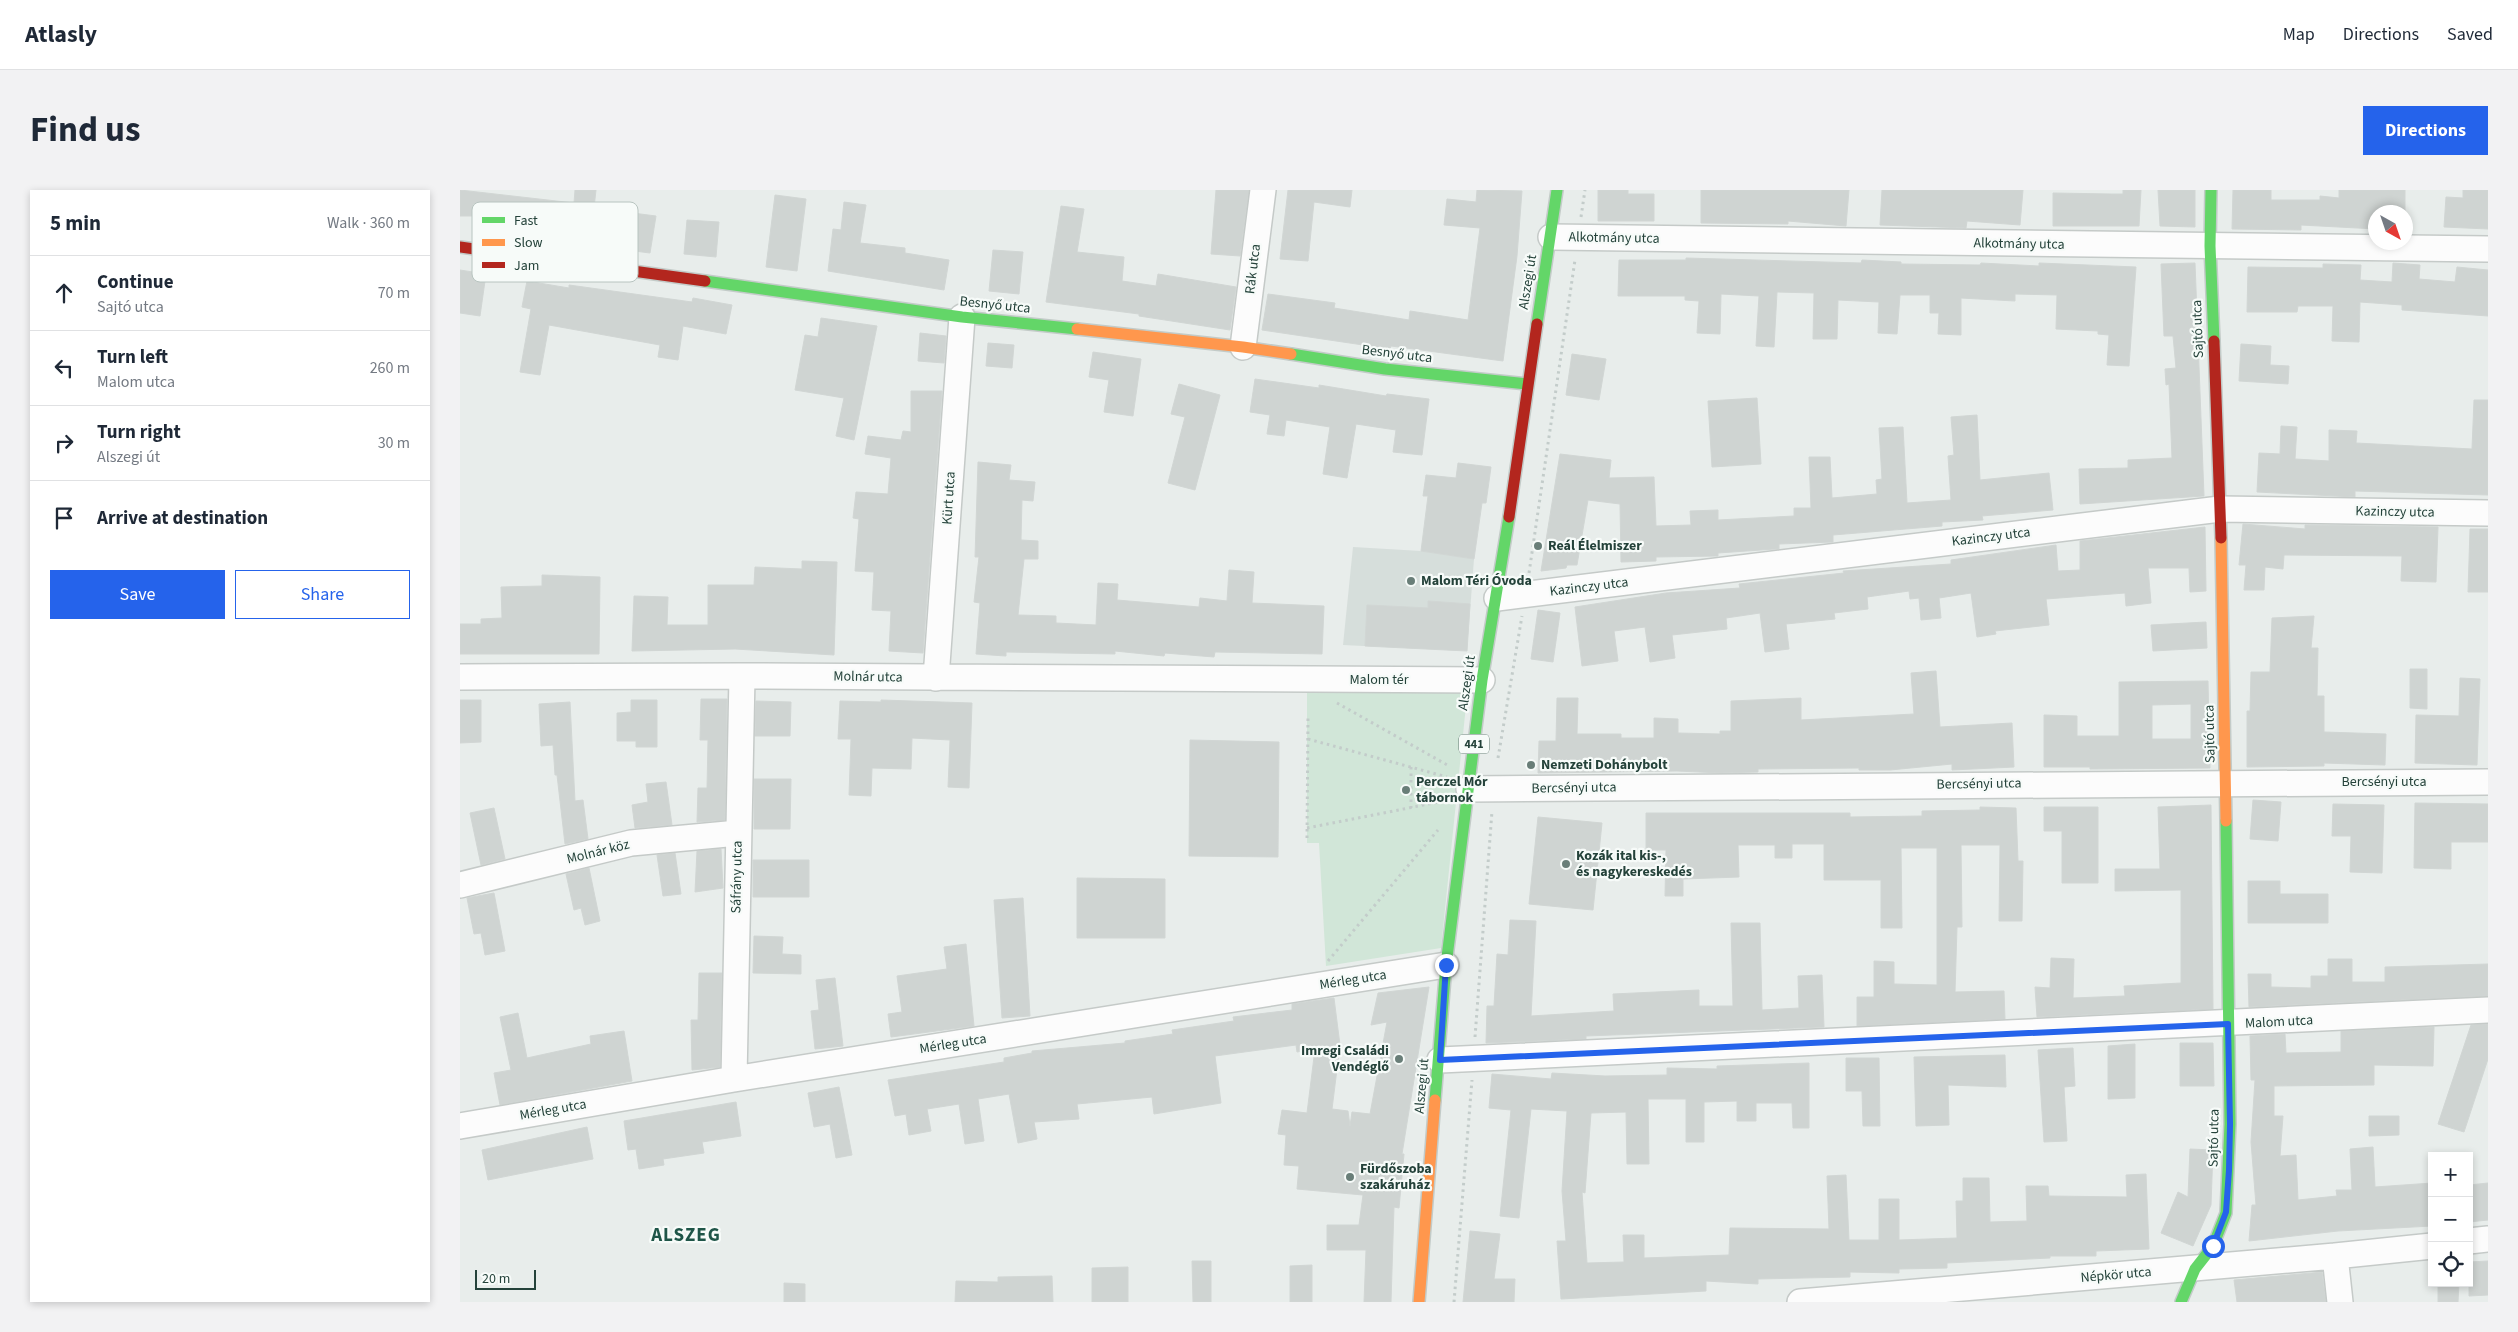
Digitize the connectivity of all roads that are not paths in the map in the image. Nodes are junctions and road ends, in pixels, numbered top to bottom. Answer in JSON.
{"nodes":[{"id":1,"x":1263,"y":190,"type":"edge"},
{"id":2,"x":1557,"y":190,"type":"edge"},
{"id":3,"x":2211,"y":190,"type":"edge"},
{"id":4,"x":1551,"y":237,"type":"junction"},
{"id":5,"x":2210,"y":246,"type":"junction"},
{"id":6,"x":2488,"y":249,"type":"edge"},
{"id":7,"x":638,"y":272,"type":"edge"},
{"id":8,"x":962,"y":317,"type":"junction"},
{"id":9,"x":1243,"y":348,"type":"junction"},
{"id":10,"x":1527,"y":384,"type":"junction"},
{"id":11,"x":2220,"y":510,"type":"junction"},
{"id":12,"x":2488,"y":513,"type":"edge"},
{"id":13,"x":1497,"y":598,"type":"junction"},
{"id":14,"x":742,"y":676,"type":"junction"},
{"id":15,"x":460,"y":677,"type":"edge"},
{"id":16,"x":936,"y":678,"type":"junction"},
{"id":17,"x":1277,"y":680,"type":"joint"},
{"id":18,"x":1482,"y":680,"type":"junction"},
{"id":19,"x":2226,"y":782,"type":"junction"},
{"id":20,"x":2488,"y":782,"type":"edge"},
{"id":21,"x":1466,"y":789,"type":"junction"},
{"id":22,"x":738,"y":833,"type":"junction"},
{"id":23,"x":460,"y":885,"type":"edge"},
{"id":24,"x":1446,"y":965,"type":"junction"},
{"id":25,"x":2488,"y":1010,"type":"edge"},
{"id":26,"x":2228,"y":1024,"type":"junction"},
{"id":27,"x":1440,"y":1060,"type":"junction"},
{"id":28,"x":734,"y":1079,"type":"junction"},
{"id":29,"x":460,"y":1126,"type":"edge"},
{"id":30,"x":2488,"y":1239,"type":"edge"},
{"id":31,"x":2473,"y":1241,"type":"edge"},
{"id":32,"x":2428,"y":1246,"type":"edge"},
{"id":33,"x":2335,"y":1256,"type":"junction"},
{"id":34,"x":2195,"y":1269,"type":"junction"},
{"id":35,"x":1419,"y":1302,"type":"edge"},
{"id":36,"x":1800,"y":1302,"type":"edge"},
{"id":37,"x":2181,"y":1302,"type":"edge"},
{"id":38,"x":2340,"y":1302,"type":"edge"}],
"edges":[{"from":1,"to":9,"type":"street","name":"Rák utca"},
{"from":2,"to":4,"type":"street","name":"Alszegi út","number":"441"},
{"from":3,"to":5,"type":"street","name":"Sajtó utca"},
{"from":4,"to":5,"type":"street","name":"Alkotmány utca"},
{"from":4,"to":10,"type":"street","name":"Alszegi út","number":"441"},
{"from":5,"to":6,"type":"street","name":"Alkotmány utca"},
{"from":5,"to":11,"type":"street","name":"Sajtó utca"},
{"from":7,"to":8,"type":"street","name":"Besnyő utca"},
{"from":8,"to":9,"type":"street","name":"Besnyő utca"},
{"from":8,"to":16,"type":"street","name":"Kürt utca"},
{"from":9,"to":10,"type":"street","name":"Besnyő utca"},
{"from":10,"to":13,"type":"street","name":"Alszegi út","number":"441"},
{"from":11,"to":12,"type":"street","name":"Kazinczy utca"},
{"from":11,"to":13,"type":"street","name":"Kazinczy utca"},
{"from":11,"to":19,"type":"street","name":"Sajtó utca"},
{"from":13,"to":18,"type":"street","name":"Alszegi út","number":"441"},
{"from":14,"to":15,"type":"street","name":"Molnár utca"},
{"from":14,"to":16,"type":"street","name":"Molnár utca"},
{"from":14,"to":22,"type":"street","name":"Sáfrány utca"},
{"from":16,"to":17,"type":"street","name":"Molnár utca"},
{"from":17,"to":18,"type":"street","name":"Malom tér"},
{"from":18,"to":21,"type":"street","name":"Alszegi út","number":"441"},
{"from":19,"to":20,"type":"street","name":"Bercsényi utca"},
{"from":19,"to":21,"type":"street","name":"Bercsényi utca"},
{"from":19,"to":26,"type":"street","name":"Sajtó utca"},
{"from":21,"to":24,"type":"street","name":"Alszegi út","number":"441"},
{"from":22,"to":23,"type":"street","name":"Molnár köz"},
{"from":22,"to":28,"type":"street","name":"Sáfrány utca"},
{"from":24,"to":27,"type":"street","name":"Alszegi út","number":"441"},
{"from":24,"to":28,"type":"street","name":"Mérleg utca"},
{"from":25,"to":26,"type":"street","name":"Malom utca"},
{"from":26,"to":27,"type":"street","name":"Malom utca"},
{"from":26,"to":34,"type":"street","name":"Sajtó utca"},
{"from":27,"to":35,"type":"street","name":"Alszegi út","number":"441"},
{"from":28,"to":29,"type":"street","name":"Mérleg utca"},
{"from":30,"to":31,"type":"street"},
{"from":32,"to":33,"type":"street","name":"Népkör utca"},
{"from":33,"to":34,"type":"street","name":"Népkör utca"},
{"from":33,"to":38,"type":"street"},
{"from":34,"to":36,"type":"street","name":"Népkör utca"},
{"from":34,"to":37,"type":"street","name":"Sajtó utca"}]}
